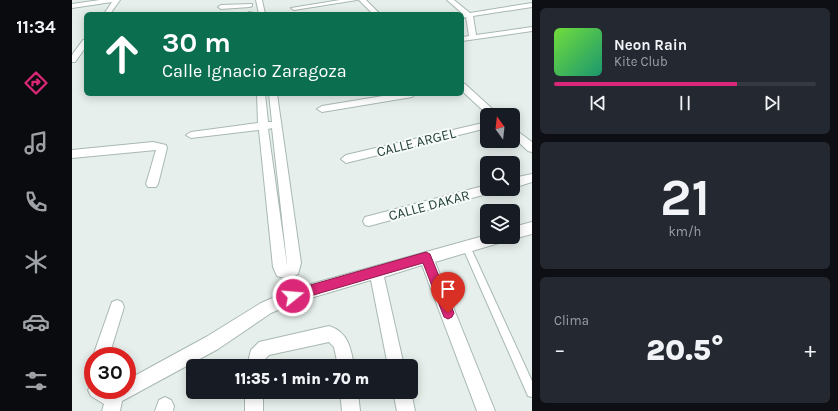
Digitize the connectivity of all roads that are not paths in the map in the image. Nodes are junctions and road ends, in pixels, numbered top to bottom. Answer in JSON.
{"nodes":[{"id":1,"x":113,"y":0,"type":"edge"},
{"id":2,"x":117,"y":0,"type":"edge"},
{"id":3,"x":259,"y":0,"type":"edge"},
{"id":4,"x":354,"y":0,"type":"edge"},
{"id":5,"x":362,"y":0,"type":"edge"},
{"id":6,"x":450,"y":0,"type":"edge"},
{"id":7,"x":520,"y":0,"type":"edge"},
{"id":8,"x":250,"y":2,"type":"edge"},
{"id":9,"x":72,"y":6,"type":"edge"},
{"id":10,"x":531,"y":6,"type":"edge"},
{"id":11,"x":221,"y":7,"type":"dead end"},
{"id":12,"x":294,"y":8,"type":"dead end"},
{"id":13,"x":108,"y":12,"type":"edge"},
{"id":14,"x":251,"y":12,"type":"edge"},
{"id":15,"x":262,"y":12,"type":"edge"},
{"id":16,"x":375,"y":12,"type":"edge"},
{"id":17,"x":461,"y":12,"type":"edge"},
{"id":18,"x":465,"y":16,"type":"edge"},
{"id":19,"x":532,"y":29,"type":"edge"},
{"id":20,"x":473,"y":38,"type":"junction"},
{"id":21,"x":464,"y":39,"type":"edge"},
{"id":22,"x":84,"y":45,"type":"edge"},
{"id":23,"x":72,"y":60,"type":"edge"},
{"id":24,"x":464,"y":88,"type":"edge"},
{"id":25,"x":261,"y":96,"type":"edge"},
{"id":26,"x":273,"y":96,"type":"edge"},
{"id":27,"x":400,"y":96,"type":"edge"},
{"id":28,"x":486,"y":108,"type":"edge"},
{"id":29,"x":322,"y":109,"type":"dead end"},
{"id":30,"x":278,"y":125,"type":"junction"},
{"id":31,"x":263,"y":126,"type":"junction"},
{"id":32,"x":480,"y":127,"type":"edge"},
{"id":33,"x":192,"y":135,"type":"dead end"},
{"id":34,"x":520,"y":137,"type":"edge"},
{"id":35,"x":532,"y":148,"type":"edge"},
{"id":36,"x":72,"y":154,"type":"edge"},
{"id":37,"x":346,"y":159,"type":"dead end"},
{"id":38,"x":532,"y":178,"type":"edge"},
{"id":39,"x":520,"y":181,"type":"edge"},
{"id":40,"x":152,"y":184,"type":"dead end"},
{"id":41,"x":480,"y":192,"type":"edge"},
{"id":42,"x":369,"y":221,"type":"dead end"},
{"id":43,"x":531,"y":229,"type":"edge"},
{"id":44,"x":520,"y":231,"type":"edge"},
{"id":45,"x":480,"y":242,"type":"edge"},
{"id":46,"x":466,"y":246,"type":"junction"},
{"id":47,"x":426,"y":257,"type":"junction"},
{"id":48,"x":376,"y":272,"type":"junction"},
{"id":49,"x":117,"y":307,"type":"dead end"},
{"id":50,"x":105,"y":347,"type":"edge"},
{"id":51,"x":256,"y":359,"type":"edge"},
{"id":52,"x":344,"y":359,"type":"edge"},
{"id":53,"x":395,"y":359,"type":"edge"},
{"id":54,"x":136,"y":386,"type":"edge"},
{"id":55,"x":532,"y":392,"type":"edge"},
{"id":56,"x":254,"y":399,"type":"edge"},
{"id":57,"x":350,"y":399,"type":"edge"},
{"id":58,"x":403,"y":399,"type":"edge"},
{"id":59,"x":254,"y":411,"type":"edge"},
{"id":60,"x":351,"y":411,"type":"edge"},
{"id":61,"x":406,"y":411,"type":"edge"},
{"id":62,"x":486,"y":411,"type":"edge"}],
"edges":[{"from":1,"to":9,"type":"street"},
{"from":2,"to":13,"type":"street"},
{"from":3,"to":15,"type":"street"},
{"from":4,"to":12,"type":"street"},
{"from":5,"to":16,"type":"street"},
{"from":6,"to":17,"type":"street"},
{"from":7,"to":10,"type":"street"},
{"from":8,"to":11,"type":"street"},
{"from":8,"to":14,"type":"street"},
{"from":10,"to":18,"type":"street"},
{"from":18,"to":20,"type":"street"},
{"from":19,"to":20,"type":"street"},
{"from":20,"to":21,"type":"street"},
{"from":22,"to":23,"type":"street"},
{"from":24,"to":28,"type":"street"},
{"from":25,"to":31,"type":"street"},
{"from":26,"to":30,"type":"street"},
{"from":27,"to":29,"type":"street"},
{"from":30,"to":31,"type":"street"},
{"from":30,"to":31,"type":"street"},
{"from":31,"to":33,"type":"street"},
{"from":32,"to":37,"type":"street","name":"CALLE ARGEL"},
{"from":34,"to":35,"type":"street"},
{"from":36,"to":40,"type":"street"},
{"from":38,"to":39,"type":"street"},
{"from":41,"to":42,"type":"street","name":"CALLE DAKAR"},
{"from":43,"to":44,"type":"street"},
{"from":45,"to":46,"type":"street"},
{"from":46,"to":47,"type":"street"},
{"from":46,"to":55,"type":"lane"},
{"from":47,"to":48,"type":"street"},
{"from":47,"to":62,"type":"street"},
{"from":48,"to":53,"type":"street"},
{"from":48,"to":54,"type":"street"},
{"from":49,"to":50,"type":"street"},
{"from":51,"to":52,"type":"street"},
{"from":56,"to":59,"type":"street"},
{"from":57,"to":60,"type":"street"},
{"from":58,"to":61,"type":"street"}]}
